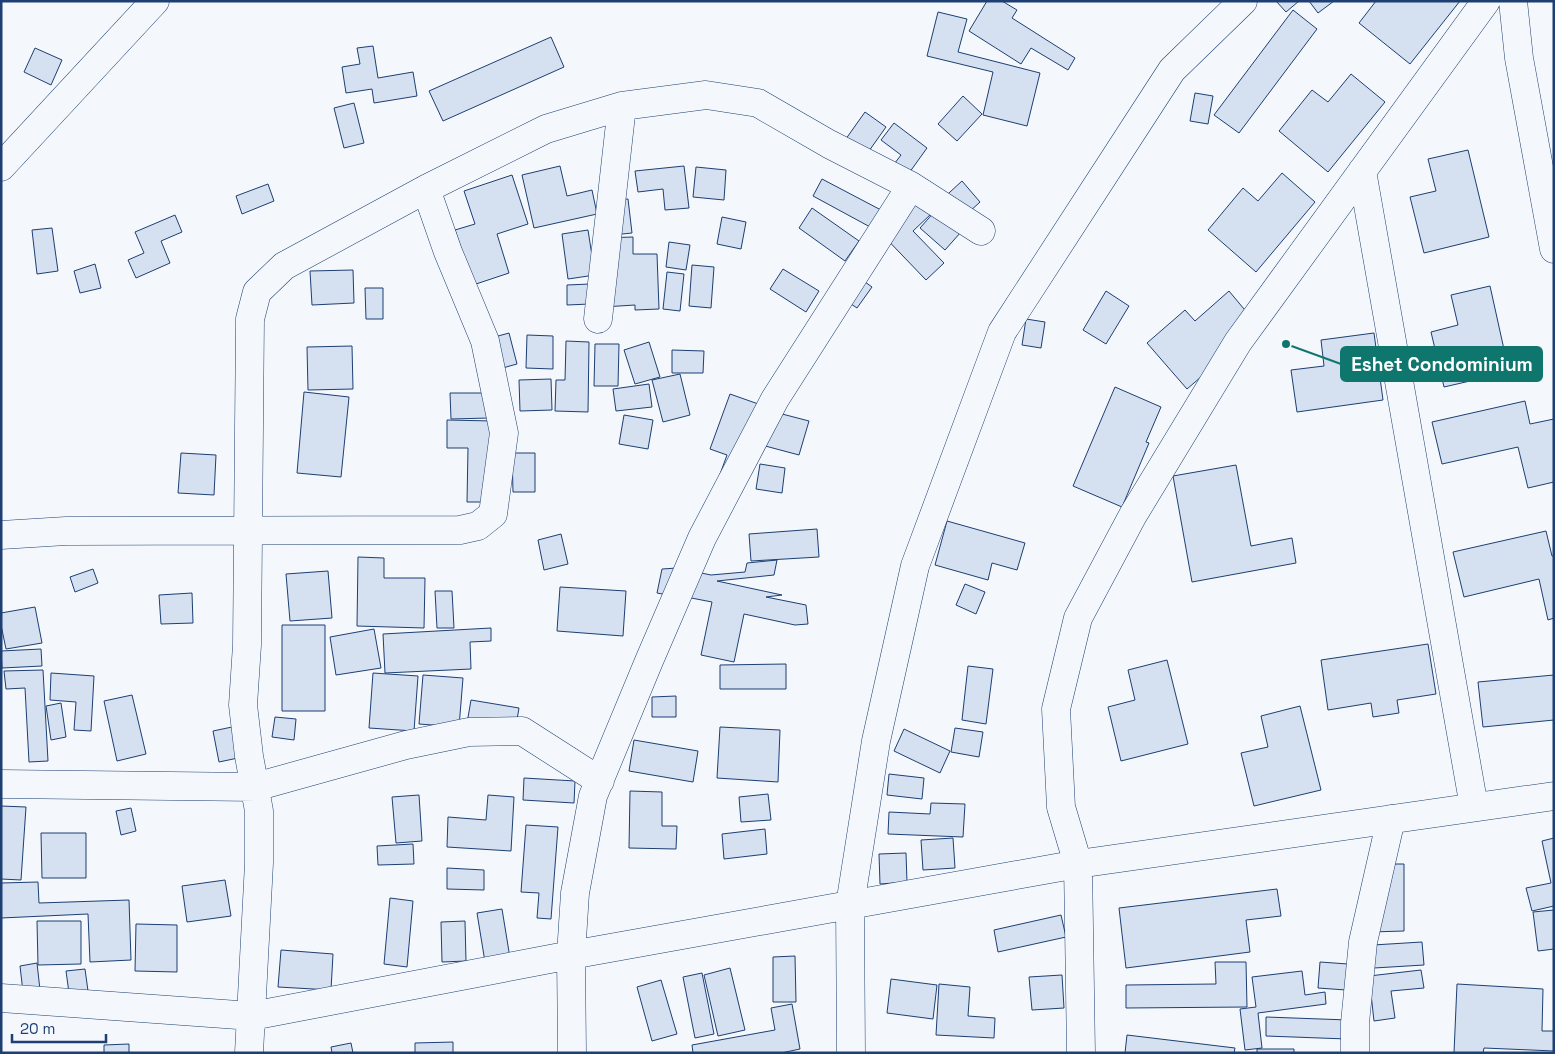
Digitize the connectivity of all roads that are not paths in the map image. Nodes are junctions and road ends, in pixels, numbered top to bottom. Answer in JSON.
{"nodes":[{"id":1,"x":155,"y":1,"type":"edge"},
{"id":2,"x":1243,"y":1,"type":"edge"},
{"id":3,"x":1486,"y":1,"type":"edge"},
{"id":4,"x":1513,"y":1,"type":"edge"},
{"id":5,"x":622,"y":106,"type":"junction"},
{"id":6,"x":1,"y":167,"type":"edge"},
{"id":7,"x":1362,"y":171,"type":"junction"},
{"id":8,"x":911,"y":186,"type":"junction"},
{"id":9,"x":426,"y":189,"type":"junction"},
{"id":10,"x":981,"y":231,"type":"dead end"},
{"id":11,"x":1554,"y":249,"type":"edge"},
{"id":12,"x":598,"y":319,"type":"dead end"},
{"id":13,"x":248,"y":530,"type":"junction"},
{"id":14,"x":1,"y":535,"type":"edge"},
{"id":15,"x":600,"y":781,"type":"junction"},
{"id":16,"x":1,"y":784,"type":"edge"},
{"id":17,"x":255,"y":787,"type":"junction"},
{"id":18,"x":1554,"y":796,"type":"edge"},
{"id":19,"x":1474,"y":807,"type":"junction"},
{"id":20,"x":1391,"y":819,"type":"junction"},
{"id":21,"x":1078,"y":864,"type":"junction"},
{"id":22,"x":850,"y":905,"type":"junction"},
{"id":23,"x":571,"y":955,"type":"junction"},
{"id":24,"x":1,"y":998,"type":"edge"},
{"id":25,"x":252,"y":1016,"type":"junction"},
{"id":26,"x":249,"y":1053,"type":"edge"},
{"id":27,"x":572,"y":1053,"type":"edge"},
{"id":28,"x":851,"y":1053,"type":"edge"},
{"id":29,"x":1081,"y":1053,"type":"edge"},
{"id":30,"x":1355,"y":1053,"type":"edge"}],
"edges":[{"from":1,"to":6,"type":"street"},
{"from":2,"to":22,"type":"street"},
{"from":3,"to":7,"type":"street"},
{"from":4,"to":11,"type":"street"},
{"from":5,"to":8,"type":"street"},
{"from":5,"to":9,"type":"street"},
{"from":5,"to":12,"type":"street"},
{"from":7,"to":19,"type":"street"},
{"from":7,"to":21,"type":"street"},
{"from":8,"to":10,"type":"street"},
{"from":8,"to":15,"type":"street"},
{"from":9,"to":13,"type":"street"},
{"from":9,"to":13,"type":"street"},
{"from":13,"to":14,"type":"street"},
{"from":13,"to":17,"type":"street"},
{"from":15,"to":17,"type":"street"},
{"from":15,"to":23,"type":"street"},
{"from":16,"to":17,"type":"street"},
{"from":17,"to":25,"type":"street"},
{"from":18,"to":19,"type":"street"},
{"from":19,"to":20,"type":"street"},
{"from":20,"to":21,"type":"street"},
{"from":20,"to":30,"type":"street"},
{"from":21,"to":22,"type":"street"},
{"from":21,"to":29,"type":"street"},
{"from":22,"to":23,"type":"street"},
{"from":22,"to":28,"type":"street"},
{"from":23,"to":25,"type":"street"},
{"from":23,"to":27,"type":"street"},
{"from":24,"to":25,"type":"street"},
{"from":25,"to":26,"type":"street"}]}
